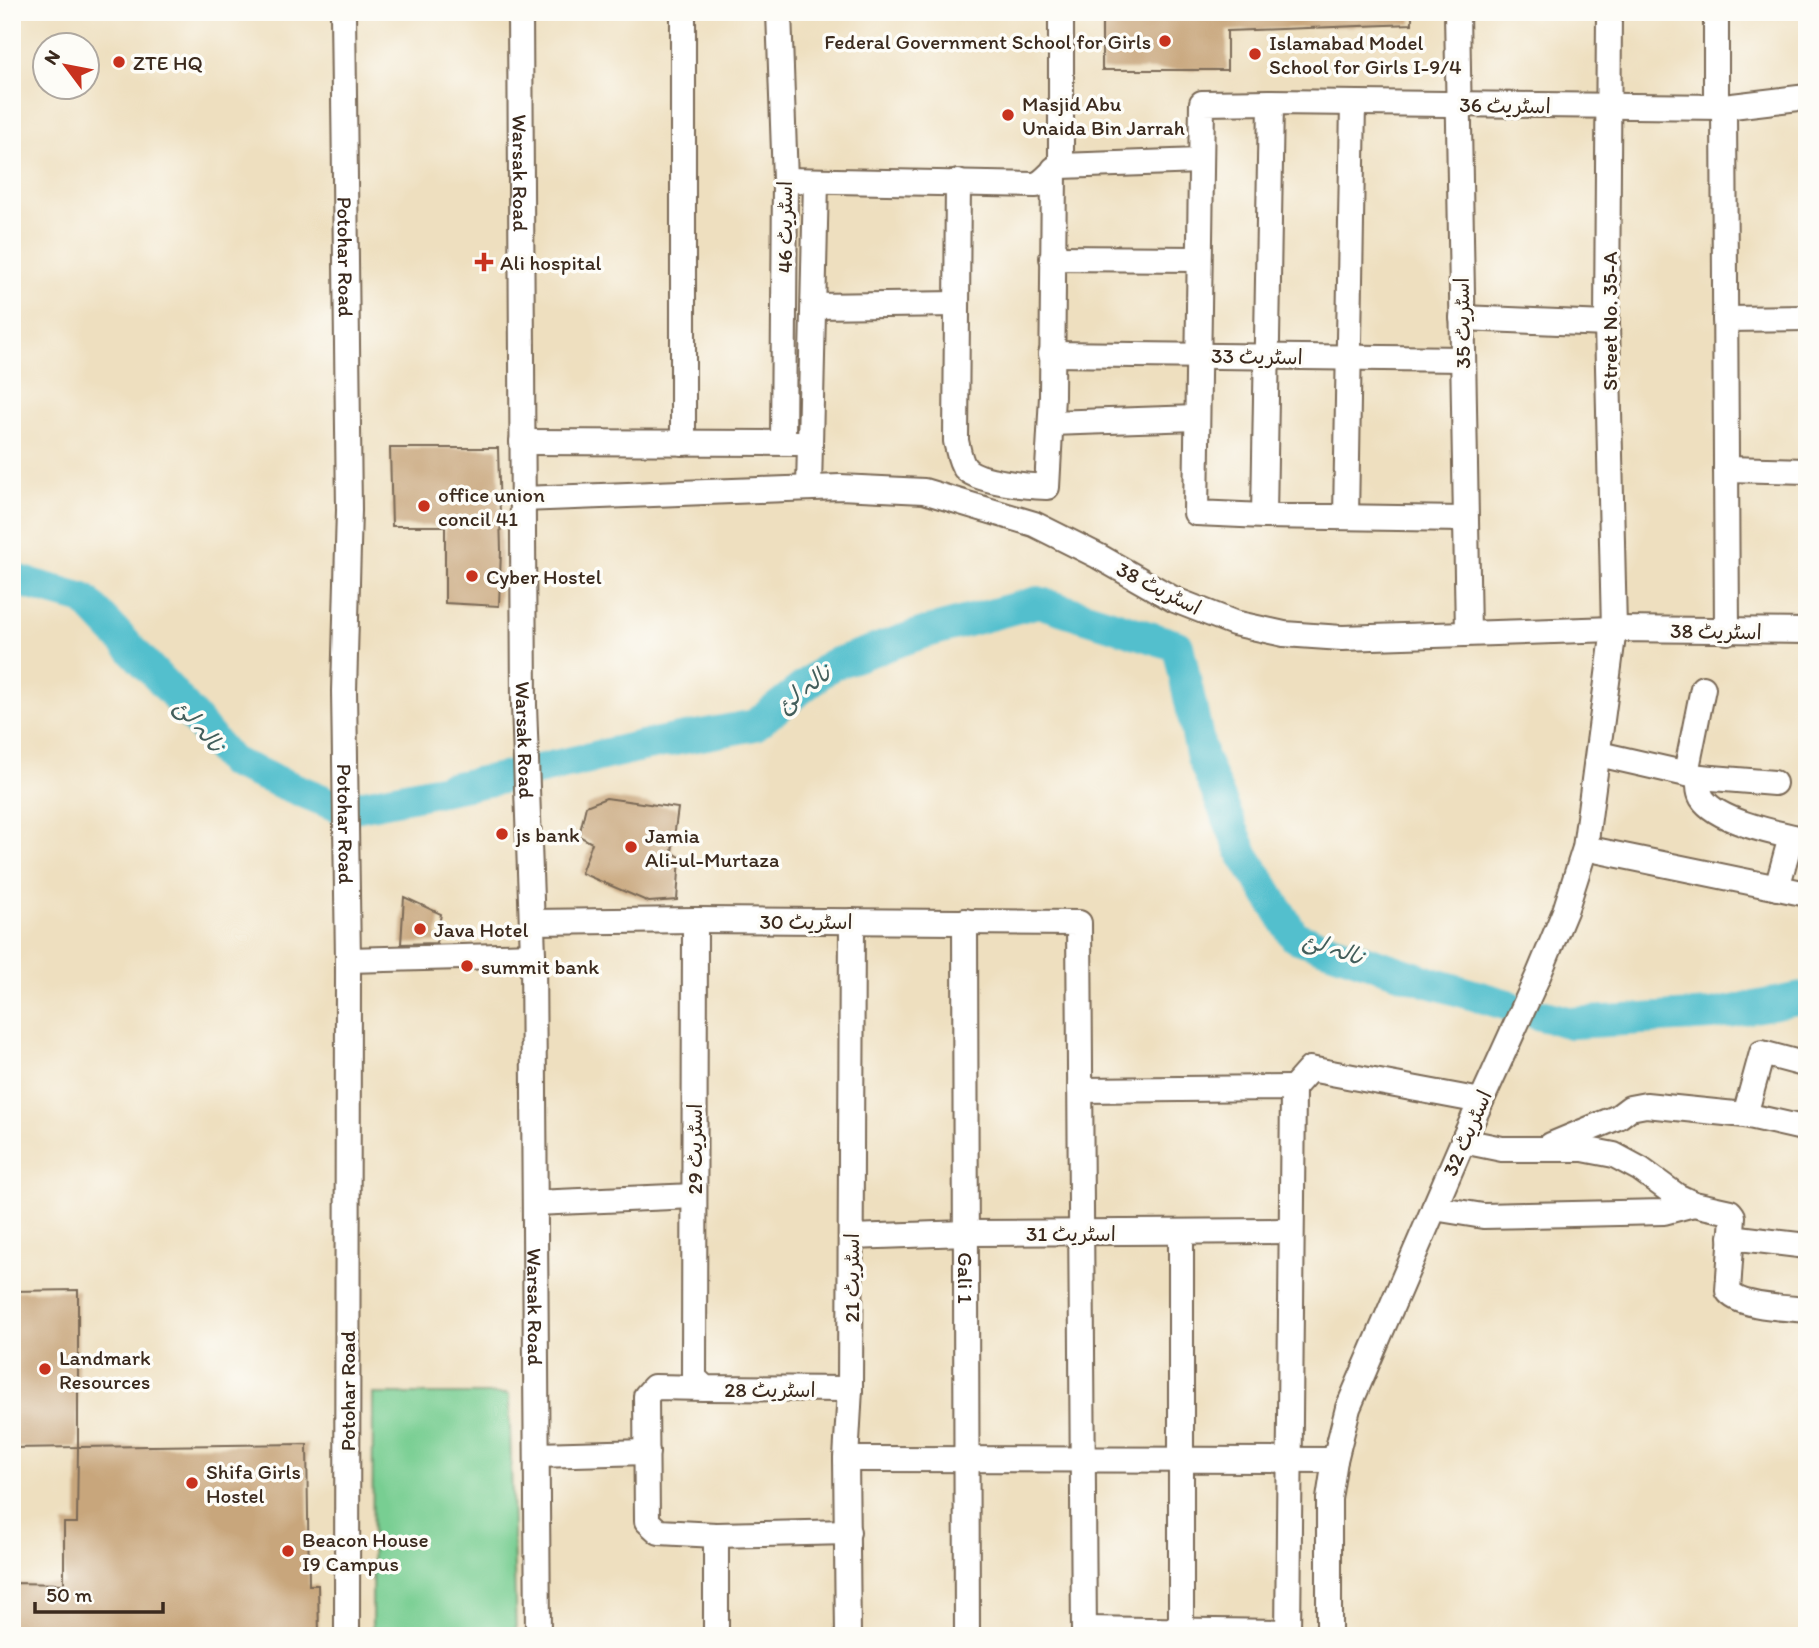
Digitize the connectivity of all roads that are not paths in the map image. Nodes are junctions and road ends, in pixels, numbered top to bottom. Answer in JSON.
{"nodes":[{"id":1,"x":343,"y":12,"type":"edge"},
{"id":2,"x":520,"y":12,"type":"edge"},
{"id":3,"x":683,"y":12,"type":"edge"},
{"id":4,"x":779,"y":12,"type":"edge"},
{"id":5,"x":1061,"y":12,"type":"edge"},
{"id":6,"x":1457,"y":12,"type":"edge"},
{"id":7,"x":1609,"y":12,"type":"edge"},
{"id":8,"x":1716,"y":12,"type":"edge"},
{"id":9,"x":1807,"y":97,"type":"edge"},
{"id":10,"x":1271,"y":102,"type":"junction"},
{"id":11,"x":1353,"y":103,"type":"junction"},
{"id":12,"x":1459,"y":104,"type":"junction"},
{"id":13,"x":1609,"y":106,"type":"junction"},
{"id":14,"x":1720,"y":107,"type":"junction"},
{"id":15,"x":1200,"y":161,"type":"junction"},
{"id":16,"x":1058,"y":167,"type":"junction"},
{"id":17,"x":785,"y":180,"type":"junction"},
{"id":18,"x":816,"y":181,"type":"junction"},
{"id":19,"x":958,"y":182,"type":"junction"},
{"id":20,"x":1052,"y":258,"type":"junction"},
{"id":21,"x":1199,"y":259,"type":"junction"},
{"id":22,"x":957,"y":304,"type":"junction"},
{"id":23,"x":814,"y":306,"type":"junction"},
{"id":24,"x":1462,"y":318,"type":"junction"},
{"id":25,"x":1725,"y":318,"type":"junction"},
{"id":26,"x":1807,"y":318,"type":"edge"},
{"id":27,"x":1607,"y":324,"type":"junction"},
{"id":28,"x":1051,"y":354,"type":"junction"},
{"id":29,"x":1197,"y":355,"type":"junction"},
{"id":30,"x":1267,"y":356,"type":"junction"},
{"id":31,"x":1349,"y":358,"type":"junction"},
{"id":32,"x":1462,"y":359,"type":"junction"},
{"id":33,"x":1196,"y":418,"type":"junction"},
{"id":34,"x":1051,"y":423,"type":"junction"},
{"id":35,"x":522,"y":442,"type":"junction"},
{"id":36,"x":783,"y":442,"type":"junction"},
{"id":37,"x":683,"y":443,"type":"junction"},
{"id":38,"x":811,"y":444,"type":"junction"},
{"id":39,"x":1726,"y":469,"type":"junction"},
{"id":40,"x":1807,"y":471,"type":"edge"},
{"id":41,"x":809,"y":488,"type":"junction"},
{"id":42,"x":522,"y":499,"type":"junction"},
{"id":43,"x":1264,"y":516,"type":"junction"},
{"id":44,"x":1346,"y":517,"type":"junction"},
{"id":45,"x":1464,"y":519,"type":"junction"},
{"id":46,"x":1614,"y":629,"type":"junction"},
{"id":47,"x":1807,"y":631,"type":"edge"},
{"id":48,"x":1727,"y":632,"type":"junction"},
{"id":49,"x":1468,"y":634,"type":"junction"},
{"id":50,"x":1703,"y":688,"type":"dead end"},
{"id":51,"x":1599,"y":754,"type":"junction"},
{"id":52,"x":1693,"y":775,"type":"junction"},
{"id":53,"x":1774,"y":783,"type":"dead end"},
{"id":54,"x":1799,"y":839,"type":"edge"},
{"id":55,"x":1585,"y":848,"type":"junction"},
{"id":56,"x":1777,"y":888,"type":"junction"},
{"id":57,"x":1807,"y":894,"type":"edge"},
{"id":58,"x":695,"y":920,"type":"junction"},
{"id":59,"x":852,"y":921,"type":"junction"},
{"id":60,"x":965,"y":921,"type":"junction"},
{"id":61,"x":533,"y":922,"type":"junction"},
{"id":62,"x":533,"y":955,"type":"junction"},
{"id":63,"x":348,"y":960,"type":"junction"},
{"id":64,"x":1807,"y":1065,"type":"edge"},
{"id":65,"x":1293,"y":1088,"type":"junction"},
{"id":66,"x":1080,"y":1090,"type":"junction"},
{"id":67,"x":1481,"y":1101,"type":"junction"},
{"id":68,"x":1745,"y":1115,"type":"junction"},
{"id":69,"x":1807,"y":1129,"type":"edge"},
{"id":70,"x":1463,"y":1141,"type":"junction"},
{"id":71,"x":1544,"y":1148,"type":"junction"},
{"id":72,"x":694,"y":1196,"type":"junction"},
{"id":73,"x":535,"y":1203,"type":"junction"},
{"id":74,"x":1694,"y":1205,"type":"junction"},
{"id":75,"x":1434,"y":1208,"type":"junction"},
{"id":76,"x":1291,"y":1231,"type":"junction"},
{"id":77,"x":1181,"y":1232,"type":"junction"},
{"id":78,"x":966,"y":1233,"type":"junction"},
{"id":79,"x":1080,"y":1234,"type":"junction"},
{"id":80,"x":851,"y":1237,"type":"junction"},
{"id":81,"x":1731,"y":1237,"type":"junction"},
{"id":82,"x":1807,"y":1246,"type":"edge"},
{"id":83,"x":1807,"y":1310,"type":"edge"},
{"id":84,"x":700,"y":1383,"type":"junction"},
{"id":85,"x":850,"y":1389,"type":"junction"},
{"id":86,"x":647,"y":1452,"type":"junction"},
{"id":87,"x":537,"y":1455,"type":"junction"},
{"id":88,"x":1083,"y":1458,"type":"junction"},
{"id":89,"x":1183,"y":1458,"type":"junction"},
{"id":90,"x":846,"y":1459,"type":"junction"},
{"id":91,"x":967,"y":1459,"type":"junction"},
{"id":92,"x":1289,"y":1459,"type":"junction"},
{"id":93,"x":1335,"y":1460,"type":"junction"},
{"id":94,"x":848,"y":1532,"type":"junction"},
{"id":95,"x":716,"y":1535,"type":"junction"},
{"id":96,"x":1181,"y":1629,"type":"junction"},
{"id":97,"x":1084,"y":1632,"type":"edge"},
{"id":98,"x":1288,"y":1634,"type":"edge"},
{"id":99,"x":347,"y":1636,"type":"edge"},
{"id":100,"x":538,"y":1636,"type":"edge"},
{"id":101,"x":716,"y":1636,"type":"edge"},
{"id":102,"x":848,"y":1636,"type":"edge"},
{"id":103,"x":967,"y":1636,"type":"edge"},
{"id":104,"x":1329,"y":1636,"type":"edge"}],
"edges":[{"from":1,"to":63,"type":"street","name":"Potohar Road"},
{"from":2,"to":35,"type":"street","name":"Warsak Road"},
{"from":3,"to":37,"type":"street"},
{"from":4,"to":17,"type":"street","name":"اسٹریٹ 46"},
{"from":5,"to":16,"type":"street"},
{"from":6,"to":12,"type":"street","name":"اسٹریٹ 35"},
{"from":7,"to":13,"type":"street","name":"Street No. 35-A"},
{"from":8,"to":14,"type":"street"},
{"from":9,"to":14,"type":"street","name":"اسٹریٹ 36"},
{"from":10,"to":11,"type":"street","name":"اسٹریٹ 36"},
{"from":10,"to":15,"type":"street","name":"اسٹریٹ 36"},
{"from":10,"to":30,"type":"street"},
{"from":11,"to":12,"type":"street","name":"اسٹریٹ 36"},
{"from":11,"to":31,"type":"street"},
{"from":12,"to":13,"type":"street","name":"اسٹریٹ 36"},
{"from":12,"to":24,"type":"street","name":"اسٹریٹ 35"},
{"from":13,"to":14,"type":"street","name":"اسٹریٹ 36"},
{"from":13,"to":27,"type":"street","name":"Street No. 35-A"},
{"from":14,"to":25,"type":"street"},
{"from":15,"to":16,"type":"street"},
{"from":15,"to":21,"type":"street"},
{"from":16,"to":19,"type":"street"},
{"from":16,"to":20,"type":"street"},
{"from":17,"to":18,"type":"street"},
{"from":17,"to":36,"type":"street","name":"اسٹریٹ 46"},
{"from":18,"to":19,"type":"street"},
{"from":18,"to":23,"type":"street"},
{"from":19,"to":22,"type":"street"},
{"from":20,"to":21,"type":"street"},
{"from":20,"to":28,"type":"street"},
{"from":21,"to":29,"type":"street"},
{"from":22,"to":23,"type":"street"},
{"from":22,"to":34,"type":"street"},
{"from":23,"to":38,"type":"street"},
{"from":24,"to":27,"type":"street"},
{"from":24,"to":32,"type":"street","name":"اسٹریٹ 35"},
{"from":25,"to":26,"type":"street"},
{"from":25,"to":39,"type":"street"},
{"from":27,"to":46,"type":"street","name":"Street No. 35-A"},
{"from":28,"to":29,"type":"street","name":"اسٹریٹ 33"},
{"from":28,"to":34,"type":"street"},
{"from":29,"to":30,"type":"street","name":"اسٹریٹ 33"},
{"from":29,"to":33,"type":"street"},
{"from":30,"to":31,"type":"street","name":"اسٹریٹ 33"},
{"from":30,"to":43,"type":"street"},
{"from":31,"to":32,"type":"street","name":"اسٹریٹ 33"},
{"from":31,"to":44,"type":"street"},
{"from":32,"to":45,"type":"street","name":"اسٹریٹ 35"},
{"from":33,"to":34,"type":"street"},
{"from":33,"to":43,"type":"street"},
{"from":35,"to":37,"type":"street"},
{"from":35,"to":42,"type":"street","name":"Warsak Road"},
{"from":36,"to":37,"type":"street"},
{"from":36,"to":38,"type":"street"},
{"from":38,"to":41,"type":"street"},
{"from":39,"to":40,"type":"street"},
{"from":39,"to":48,"type":"street"},
{"from":41,"to":42,"type":"street","name":"اسٹریٹ 38"},
{"from":41,"to":49,"type":"street","name":"اسٹریٹ 38"},
{"from":42,"to":61,"type":"street","name":"Warsak Road"},
{"from":43,"to":44,"type":"street"},
{"from":44,"to":45,"type":"street"},
{"from":45,"to":49,"type":"street","name":"اسٹریٹ 35"},
{"from":46,"to":48,"type":"street","name":"اسٹریٹ 38"},
{"from":46,"to":49,"type":"street","name":"اسٹریٹ 38"},
{"from":46,"to":51,"type":"street","name":"اسٹریٹ 32"},
{"from":47,"to":48,"type":"street","name":"اسٹریٹ 38"},
{"from":50,"to":52,"type":"street"},
{"from":51,"to":52,"type":"street"},
{"from":51,"to":55,"type":"street","name":"اسٹریٹ 32"},
{"from":52,"to":53,"type":"street"},
{"from":52,"to":54,"type":"street"},
{"from":54,"to":56,"type":"street"},
{"from":55,"to":56,"type":"street"},
{"from":55,"to":67,"type":"street","name":"اسٹریٹ 32"},
{"from":56,"to":57,"type":"street"},
{"from":58,"to":59,"type":"street","name":"اسٹریٹ 30"},
{"from":58,"to":61,"type":"street","name":"اسٹریٹ 30"},
{"from":58,"to":72,"type":"street","name":"اسٹریٹ 29"},
{"from":59,"to":60,"type":"street","name":"اسٹریٹ 30"},
{"from":59,"to":80,"type":"street","name":"اسٹریٹ 21"},
{"from":60,"to":66,"type":"street","name":"اسٹریٹ 30"},
{"from":60,"to":78,"type":"street","name":"Gali 1"},
{"from":61,"to":62,"type":"street","name":"Warsak Road"},
{"from":62,"to":63,"type":"street"},
{"from":62,"to":73,"type":"street","name":"Warsak Road"},
{"from":63,"to":99,"type":"street","name":"Potohar Road"},
{"from":64,"to":68,"type":"street"},
{"from":65,"to":66,"type":"street"},
{"from":65,"to":67,"type":"street"},
{"from":65,"to":76,"type":"street"},
{"from":66,"to":79,"type":"street"},
{"from":67,"to":70,"type":"street","name":"اسٹریٹ 32"},
{"from":68,"to":69,"type":"street"},
{"from":68,"to":71,"type":"street"},
{"from":70,"to":71,"type":"street"},
{"from":70,"to":75,"type":"street","name":"اسٹریٹ 32"},
{"from":71,"to":74,"type":"street"},
{"from":72,"to":73,"type":"street"},
{"from":72,"to":84,"type":"street","name":"اسٹریٹ 29"},
{"from":73,"to":87,"type":"street","name":"Warsak Road"},
{"from":74,"to":75,"type":"street"},
{"from":74,"to":81,"type":"street"},
{"from":75,"to":93,"type":"street","name":"اسٹریٹ 32"},
{"from":76,"to":77,"type":"street","name":"اسٹریٹ 31"},
{"from":76,"to":92,"type":"street"},
{"from":77,"to":79,"type":"street","name":"اسٹریٹ 31"},
{"from":77,"to":89,"type":"street"},
{"from":78,"to":79,"type":"street","name":"اسٹریٹ 31"},
{"from":78,"to":80,"type":"street","name":"اسٹریٹ 31"},
{"from":78,"to":91,"type":"street","name":"Gali 1"},
{"from":79,"to":88,"type":"street"},
{"from":80,"to":85,"type":"street","name":"اسٹریٹ 21"},
{"from":81,"to":82,"type":"street"},
{"from":81,"to":83,"type":"street"},
{"from":84,"to":85,"type":"street","name":"اسٹریٹ 28"},
{"from":84,"to":86,"type":"street","name":"اسٹریٹ 28"},
{"from":85,"to":90,"type":"street","name":"اسٹریٹ 21"},
{"from":86,"to":87,"type":"street"},
{"from":86,"to":95,"type":"street"},
{"from":87,"to":100,"type":"street","name":"Warsak Road"},
{"from":88,"to":89,"type":"street"},
{"from":88,"to":91,"type":"street"},
{"from":88,"to":97,"type":"street"},
{"from":89,"to":92,"type":"street"},
{"from":89,"to":96,"type":"street"},
{"from":90,"to":91,"type":"street"},
{"from":90,"to":94,"type":"street","name":"اسٹریٹ 21"},
{"from":91,"to":103,"type":"street","name":"Gali 1"},
{"from":92,"to":93,"type":"street"},
{"from":92,"to":98,"type":"street"},
{"from":93,"to":104,"type":"street","name":"اسٹریٹ 32"},
{"from":94,"to":95,"type":"street"},
{"from":94,"to":102,"type":"street","name":"اسٹریٹ 21"},
{"from":95,"to":101,"type":"street"},
{"from":96,"to":97,"type":"street"},
{"from":96,"to":98,"type":"street"}]}
